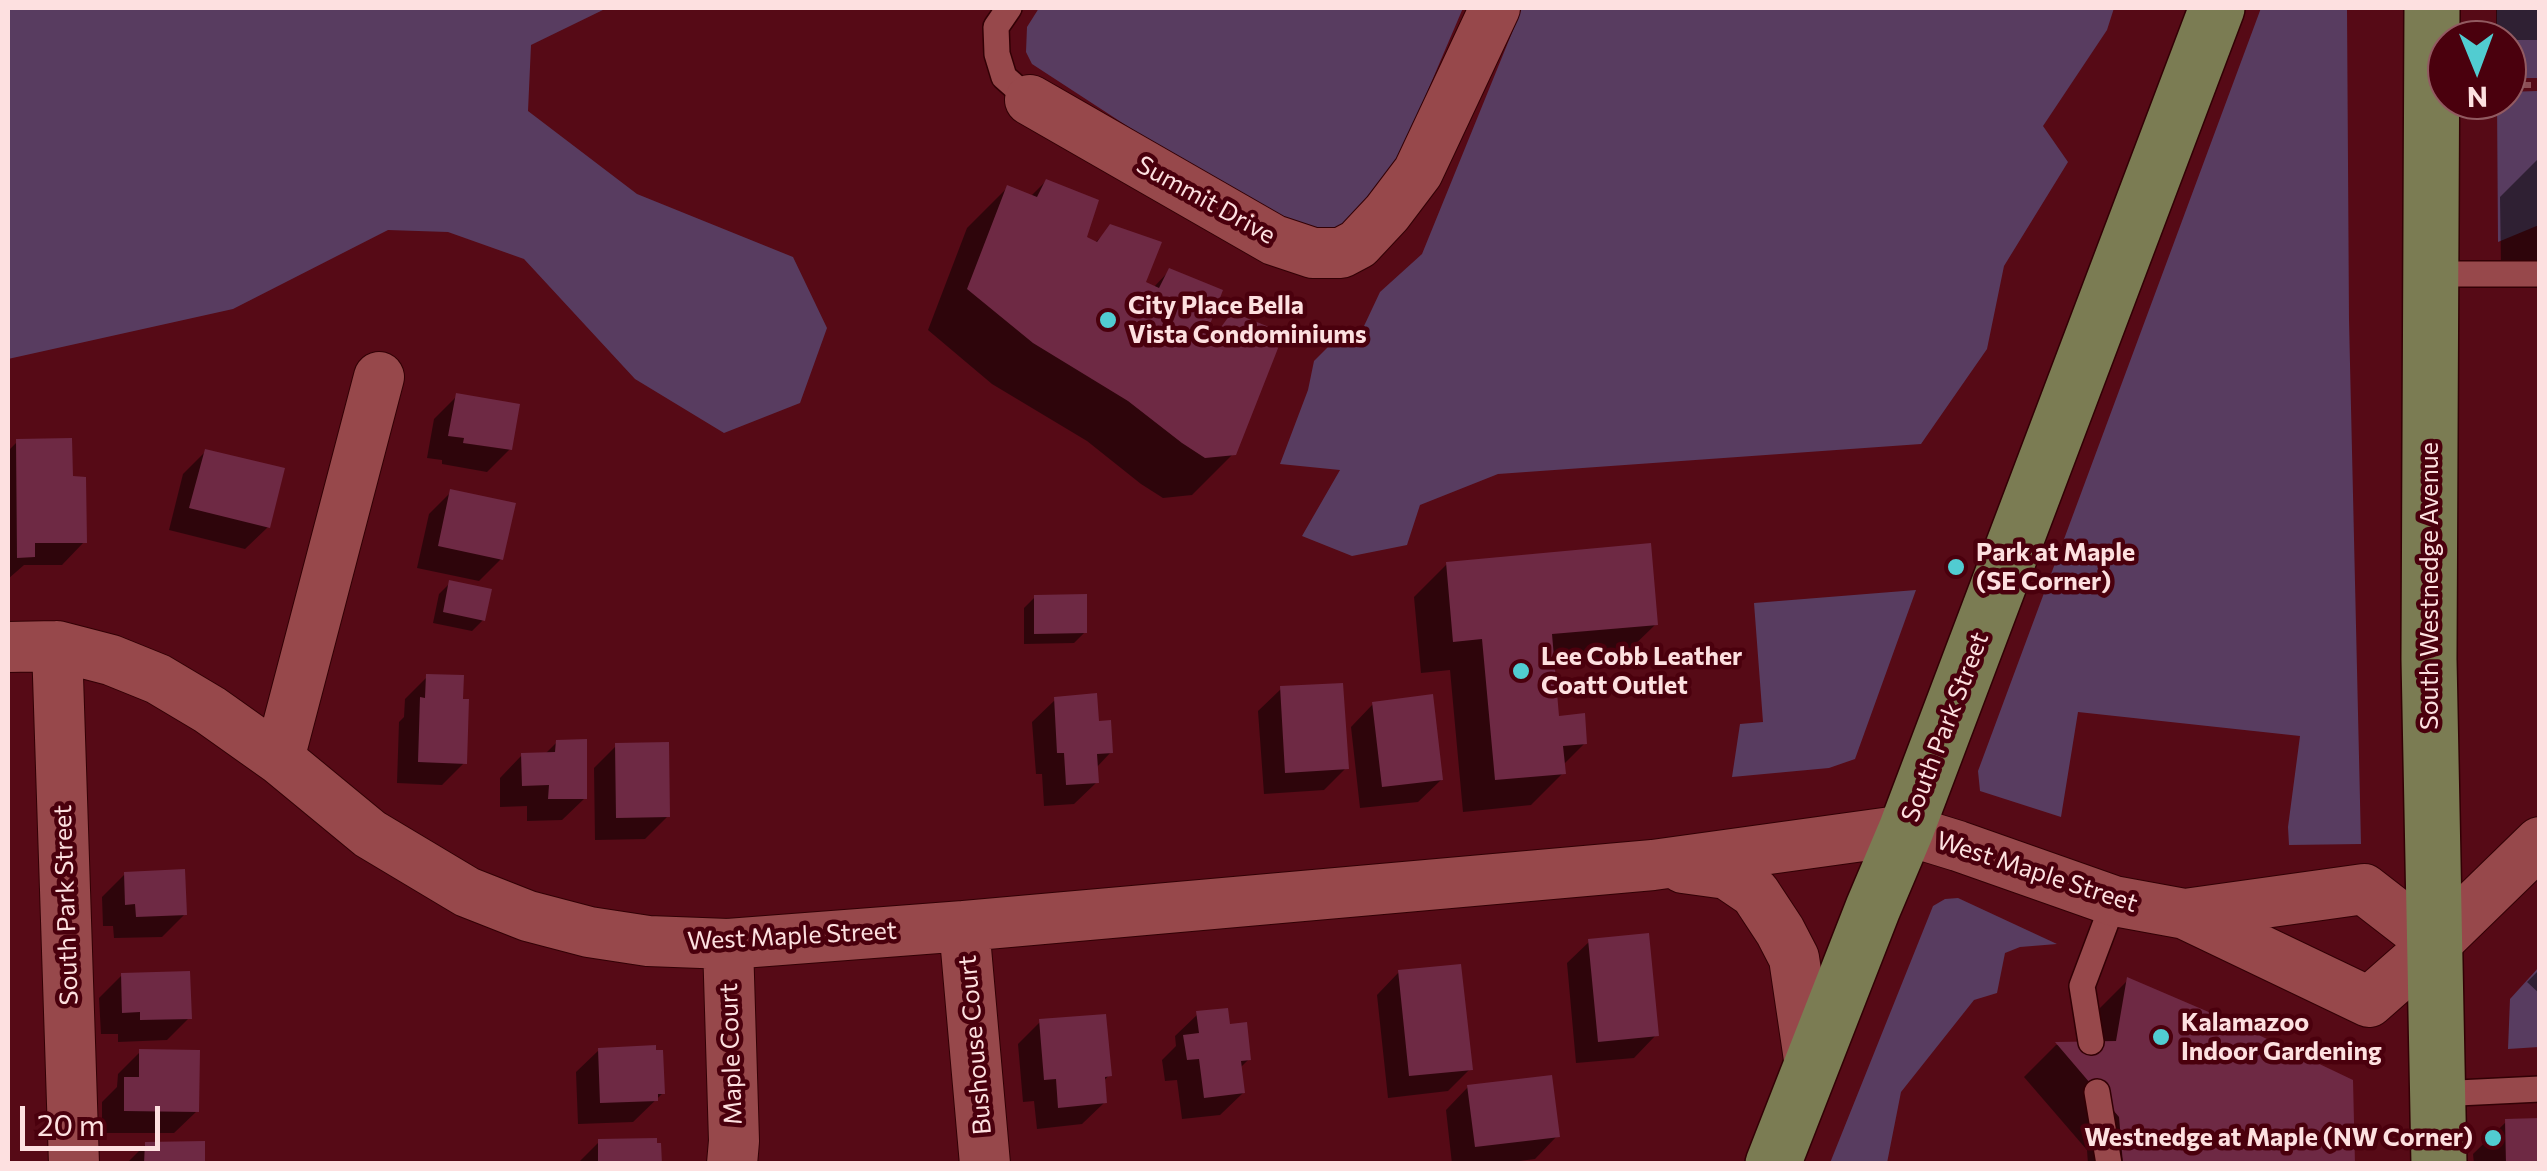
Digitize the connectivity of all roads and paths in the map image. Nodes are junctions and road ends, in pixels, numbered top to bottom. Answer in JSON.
{"nodes":[{"id":1,"x":1010,"y":8,"type":"edge"},
{"id":2,"x":1495,"y":8,"type":"edge"},
{"id":3,"x":2217,"y":8,"type":"edge"},
{"id":4,"x":2432,"y":8,"type":"edge"},
{"id":5,"x":1030,"y":100,"type":"joint"},
{"id":6,"x":2431,"y":274,"type":"junction"},
{"id":7,"x":2540,"y":274,"type":"edge"},
{"id":8,"x":379,"y":377,"type":"dead end"},
{"id":9,"x":58,"y":646,"type":"junction"},
{"id":10,"x":8,"y":647,"type":"edge"},
{"id":11,"x":280,"y":759,"type":"junction"},
{"id":12,"x":1906,"y":830,"type":"junction"},
{"id":13,"x":2540,"y":842,"type":"edge"},
{"id":14,"x":1653,"y":864,"type":"junction"},
{"id":15,"x":2114,"y":901,"type":"junction"},
{"id":16,"x":2184,"y":914,"type":"junction"},
{"id":17,"x":964,"y":926,"type":"junction"},
{"id":18,"x":728,"y":944,"type":"junction"},
{"id":19,"x":2435,"y":944,"type":"junction"},
{"id":20,"x":2091,"y":1042,"type":"dead end"},
{"id":21,"x":1810,"y":1066,"type":"junction"},
{"id":22,"x":2540,"y":1089,"type":"edge"},
{"id":23,"x":2097,"y":1092,"type":"dead end"},
{"id":24,"x":2437,"y":1094,"type":"junction"},
{"id":25,"x":74,"y":1164,"type":"edge"},
{"id":26,"x":732,"y":1164,"type":"edge"},
{"id":27,"x":985,"y":1164,"type":"edge"},
{"id":28,"x":1773,"y":1164,"type":"edge"},
{"id":29,"x":2109,"y":1164,"type":"edge"},
{"id":30,"x":2438,"y":1164,"type":"edge"}],
"edges":[{"from":1,"to":5,"type":"lane"},
{"from":2,"to":5,"type":"street","name":"Summit Drive"},
{"from":3,"to":12,"type":"main road","name":"South Park Street"},
{"from":4,"to":6,"type":"main road","name":"South Westnedge Avenue"},
{"from":6,"to":7,"type":"lane"},
{"from":6,"to":19,"type":"main road","name":"South Westnedge Avenue"},
{"from":8,"to":11,"type":"street"},
{"from":9,"to":10,"type":"street","name":"West Maple Street"},
{"from":9,"to":11,"type":"street","name":"West Maple Street"},
{"from":9,"to":25,"type":"street","name":"South Park Street"},
{"from":11,"to":18,"type":"street","name":"West Maple Street"},
{"from":12,"to":14,"type":"street","name":"West Maple Street"},
{"from":12,"to":15,"type":"street","name":"West Maple Street"},
{"from":12,"to":21,"type":"main road","name":"South Park Street"},
{"from":13,"to":19,"type":"street"},
{"from":14,"to":17,"type":"street","name":"West Maple Street"},
{"from":14,"to":21,"type":"street","name":"West Maple Street"},
{"from":15,"to":16,"type":"street","name":"West Maple Street"},
{"from":15,"to":20,"type":"lane"},
{"from":16,"to":19,"type":"street","name":"West Maple Street"},
{"from":16,"to":19,"type":"street","name":"West Maple Street"},
{"from":17,"to":18,"type":"street","name":"West Maple Street"},
{"from":17,"to":27,"type":"street","name":"Bushouse Court"},
{"from":18,"to":26,"type":"street","name":"Maple Court"},
{"from":19,"to":24,"type":"main road","name":"South Westnedge Avenue"},
{"from":21,"to":28,"type":"main road","name":"South Park Street"},
{"from":22,"to":24,"type":"lane"},
{"from":23,"to":29,"type":"lane"},
{"from":24,"to":30,"type":"main road","name":"South Westnedge Avenue"}]}
